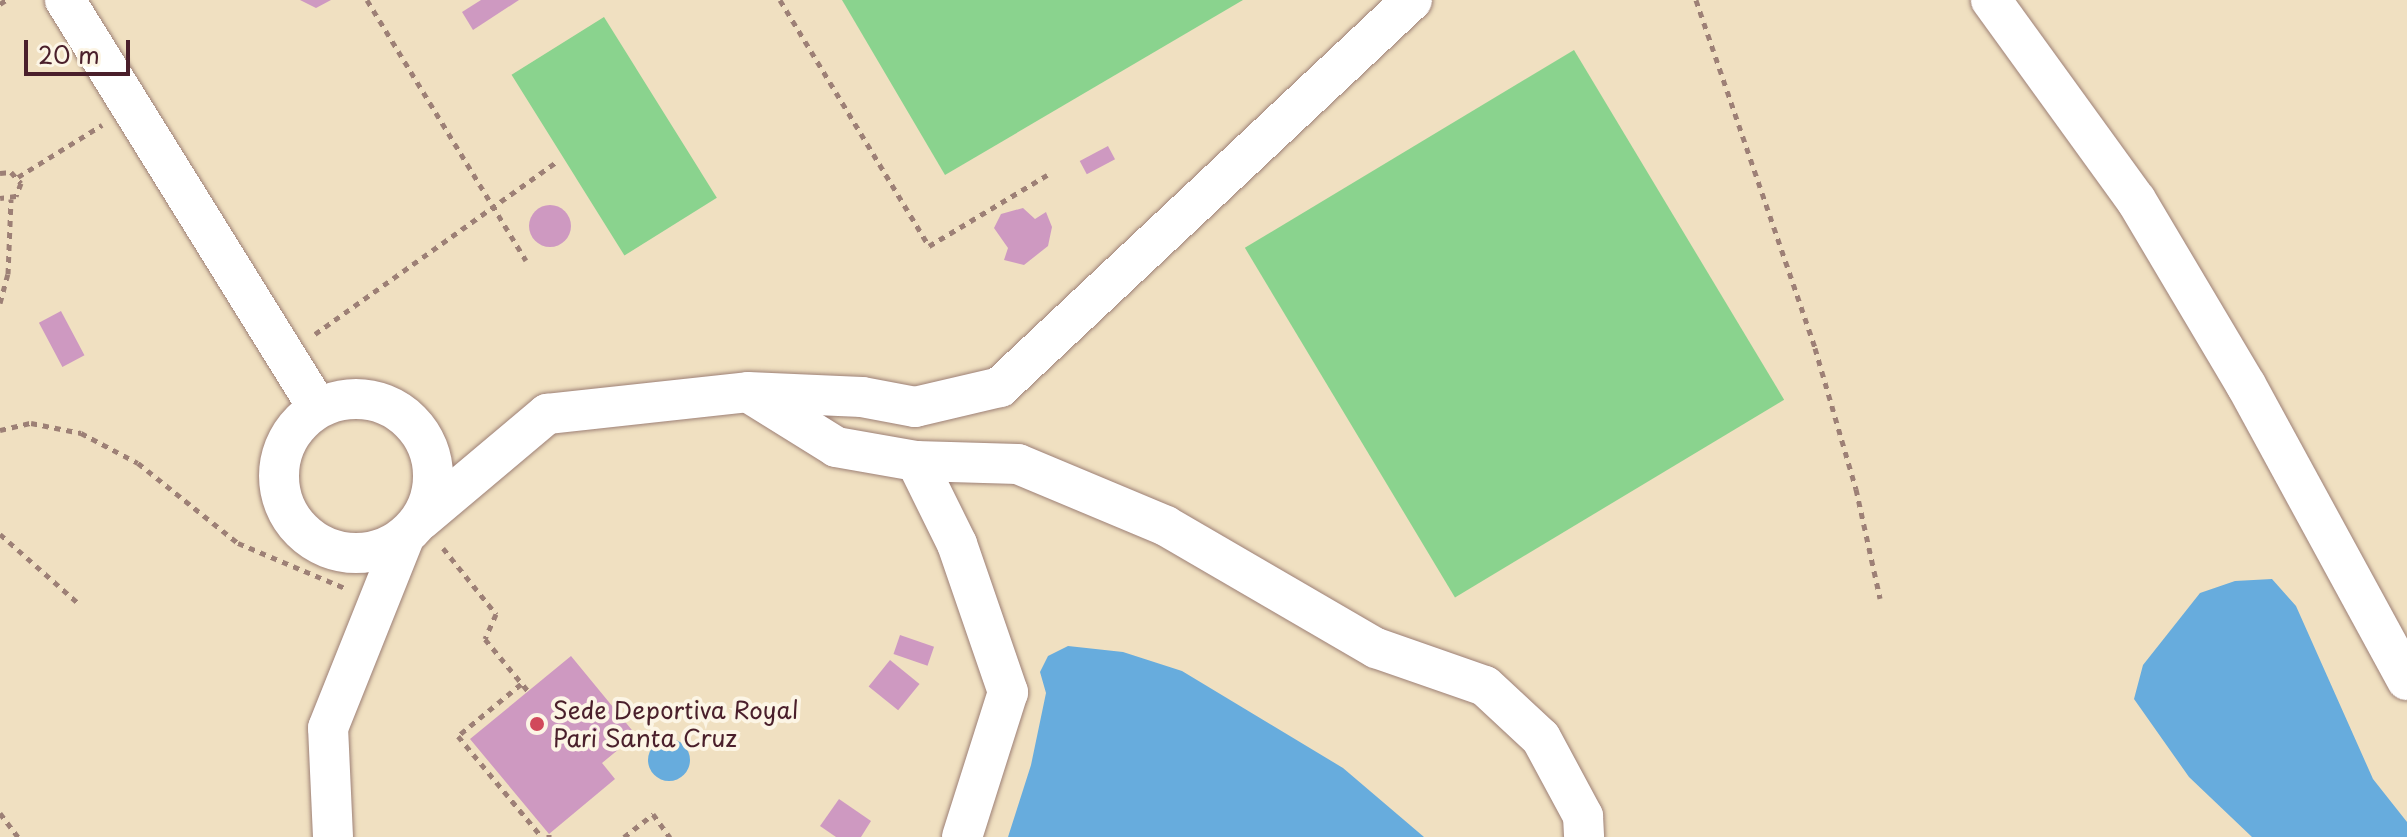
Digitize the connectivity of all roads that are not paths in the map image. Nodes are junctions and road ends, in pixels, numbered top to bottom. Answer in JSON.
{"nodes":[{"id":1,"x":65,"y":0,"type":"edge"},
{"id":2,"x":1412,"y":0,"type":"edge"},
{"id":3,"x":1991,"y":0,"type":"edge"},
{"id":4,"x":748,"y":392,"type":"junction"},
{"id":5,"x":318,"y":408,"type":"junction"},
{"id":6,"x":916,"y":461,"type":"junction"},
{"id":7,"x":412,"y":529,"type":"junction"},
{"id":8,"x":2407,"y":680,"type":"edge"},
{"id":9,"x":333,"y":837,"type":"edge"},
{"id":10,"x":962,"y":837,"type":"edge"},
{"id":11,"x":1584,"y":837,"type":"edge"}],
"edges":[{"from":1,"to":5,"type":"street"},
{"from":2,"to":4,"type":"street"},
{"from":3,"to":8,"type":"street"},
{"from":4,"to":6,"type":"street"},
{"from":4,"to":7,"type":"street"},
{"from":5,"to":7,"type":"street"},
{"from":5,"to":7,"type":"street"},
{"from":6,"to":10,"type":"street"},
{"from":6,"to":11,"type":"street"},
{"from":7,"to":9,"type":"street"}]}
